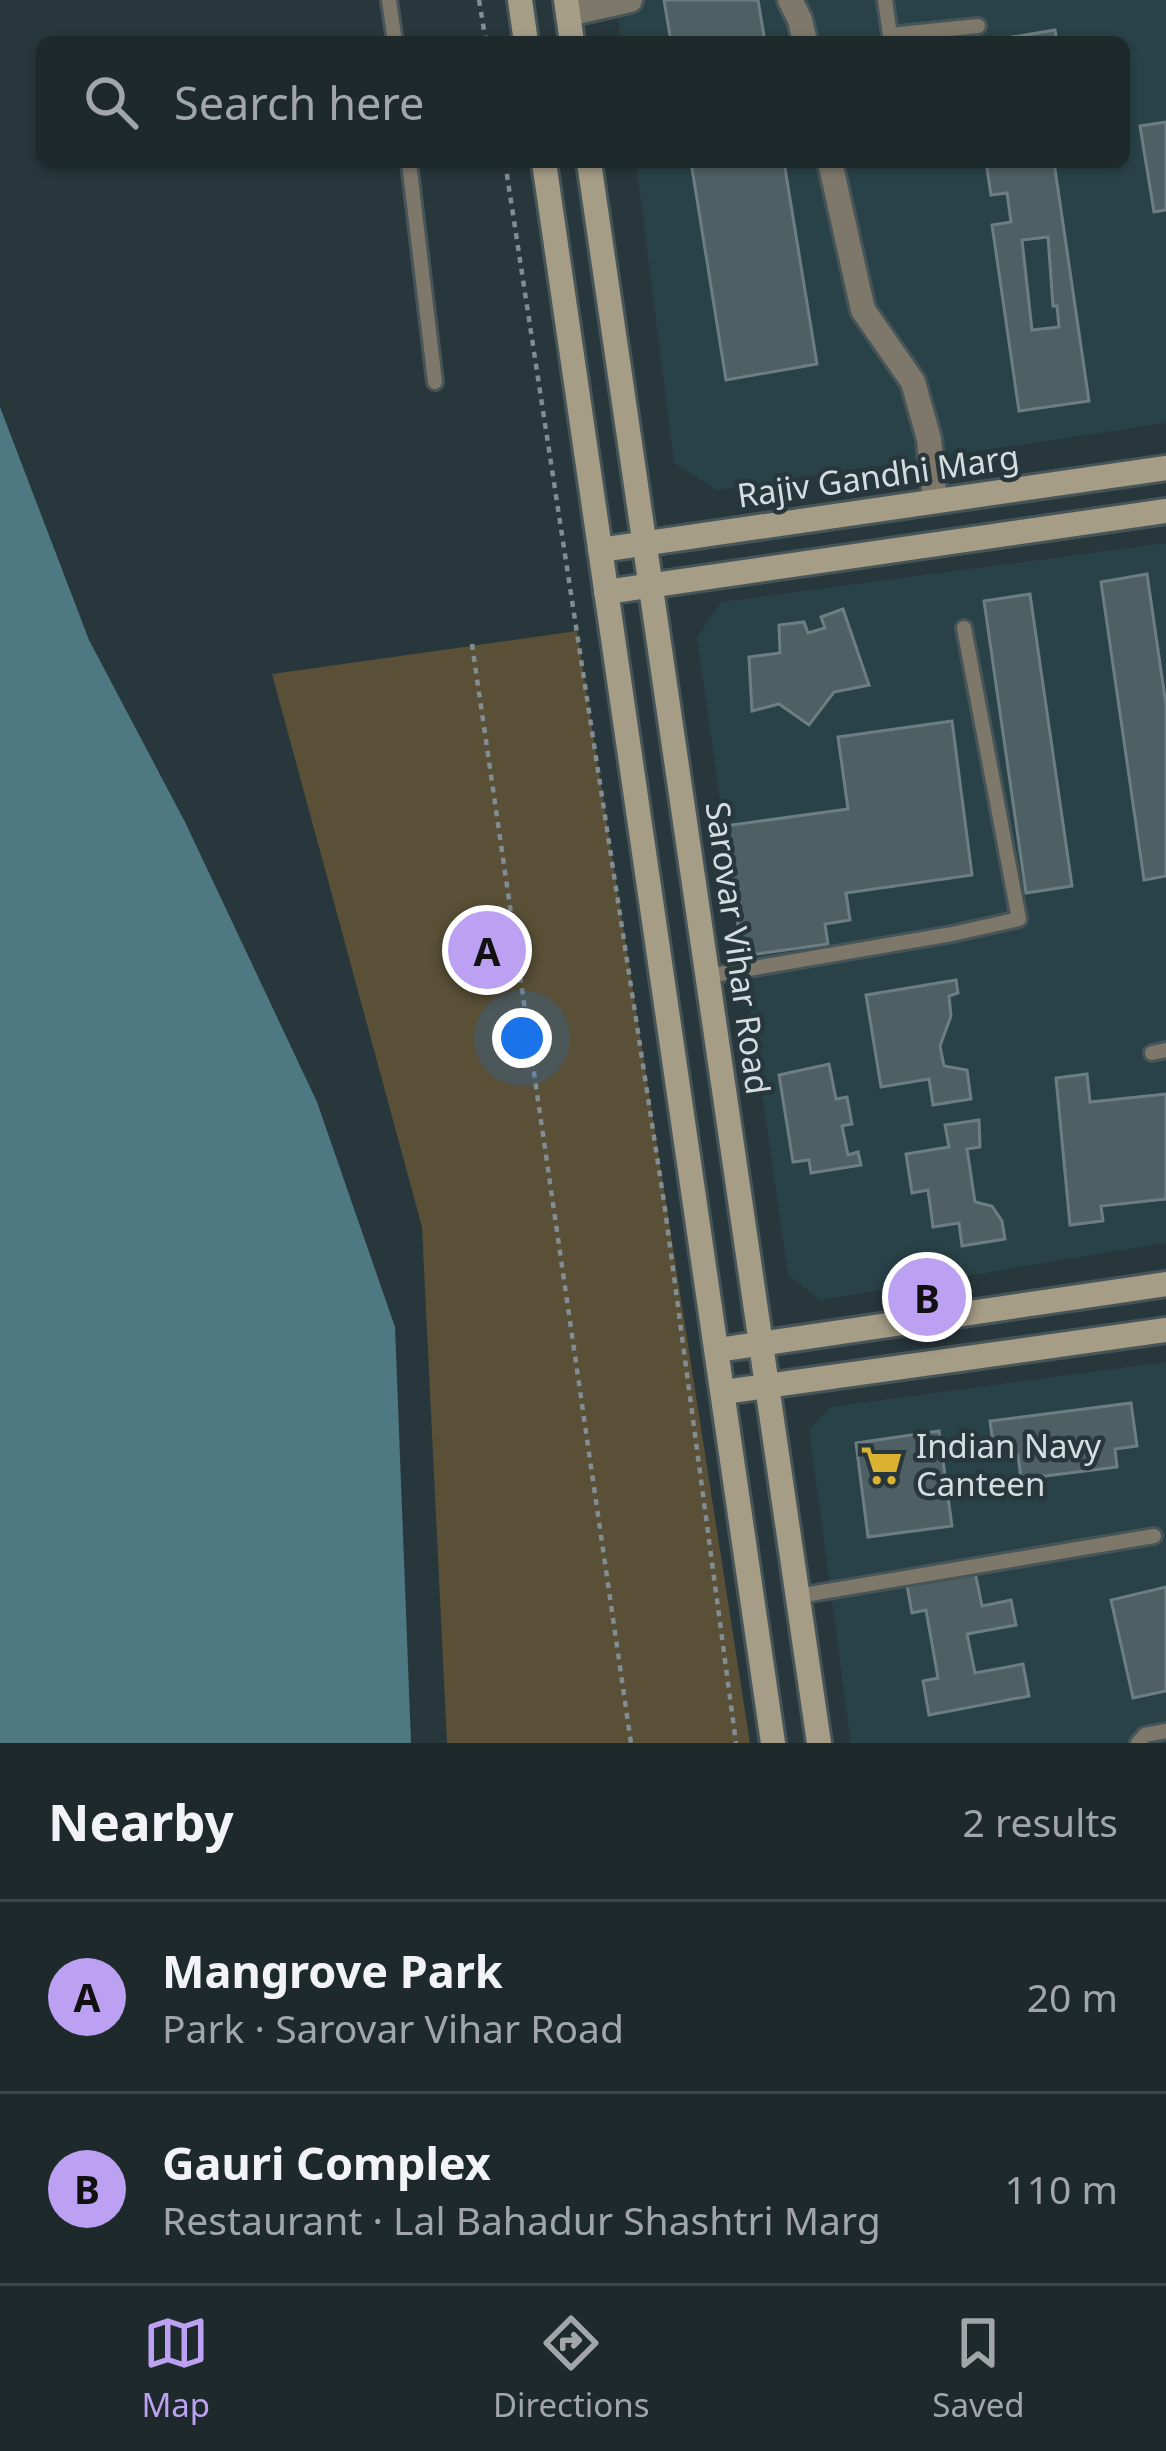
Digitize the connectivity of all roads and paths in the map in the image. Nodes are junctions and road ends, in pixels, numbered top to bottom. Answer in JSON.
{"nodes":[{"id":1,"x":389,"y":0,"type":"edge"},
{"id":2,"x":479,"y":0,"type":"edge"},
{"id":3,"x":520,"y":0,"type":"edge"},
{"id":4,"x":630,"y":0,"type":"edge"},
{"id":5,"x":790,"y":0,"type":"edge"},
{"id":6,"x":885,"y":0,"type":"edge"},
{"id":7,"x":567,"y":7,"type":"edge"},
{"id":8,"x":978,"y":26,"type":"dead end"},
{"id":9,"x":393,"y":36,"type":"edge"},
{"id":10,"x":485,"y":36,"type":"edge"},
{"id":11,"x":525,"y":36,"type":"edge"},
{"id":12,"x":804,"y":36,"type":"edge"},
{"id":13,"x":410,"y":168,"type":"edge"},
{"id":14,"x":506,"y":168,"type":"edge"},
{"id":15,"x":545,"y":168,"type":"edge"},
{"id":16,"x":591,"y":168,"type":"edge"},
{"id":17,"x":831,"y":168,"type":"edge"},
{"id":18,"x":435,"y":382,"type":"dead end"},
{"id":19,"x":1166,"y":468,"type":"edge"},
{"id":20,"x":935,"y":501,"type":"junction"},
{"id":21,"x":1166,"y":511,"type":"edge"},
{"id":22,"x":645,"y":543,"type":"junction"},
{"id":23,"x":600,"y":550,"type":"junction"},
{"id":24,"x":652,"y":585,"type":"junction"},
{"id":25,"x":606,"y":592,"type":"junction"},
{"id":26,"x":964,"y":628,"type":"dead end"},
{"id":27,"x":472,"y":644,"type":"dead end"},
{"id":28,"x":709,"y":976,"type":"junction"},
{"id":29,"x":1166,"y":1284,"type":"edge"},
{"id":30,"x":1166,"y":1330,"type":"edge"},
{"id":31,"x":762,"y":1343,"type":"junction"},
{"id":32,"x":718,"y":1350,"type":"junction"},
{"id":33,"x":768,"y":1385,"type":"junction"},
{"id":34,"x":724,"y":1392,"type":"junction"},
{"id":35,"x":1154,"y":1536,"type":"dead end"},
{"id":36,"x":798,"y":1596,"type":"junction"},
{"id":37,"x":1166,"y":1732,"type":"edge"},
{"id":38,"x":631,"y":1743,"type":"edge"},
{"id":39,"x":736,"y":1743,"type":"edge"},
{"id":40,"x":773,"y":1743,"type":"edge"},
{"id":41,"x":819,"y":1743,"type":"edge"},
{"id":42,"x":1138,"y":1743,"type":"edge"}],
"edges":[{"from":1,"to":9,"type":"lane"},
{"from":2,"to":10,"type":"path"},
{"from":3,"to":11,"type":"street"},
{"from":4,"to":7,"type":"street"},
{"from":5,"to":12,"type":"street"},
{"from":6,"to":8,"type":"lane"},
{"from":13,"to":18,"type":"lane"},
{"from":14,"to":39,"type":"path"},
{"from":15,"to":23,"type":"street"},
{"from":16,"to":22,"type":"street","name":"Sarovar Vihar Road"},
{"from":17,"to":20,"type":"street"},
{"from":19,"to":20,"type":"street","name":"Rajiv Gandhi Marg"},
{"from":20,"to":22,"type":"street","name":"Rajiv Gandhi Marg"},
{"from":21,"to":24,"type":"street"},
{"from":22,"to":23,"type":"street","name":"Rajiv Gandhi Marg"},
{"from":22,"to":24,"type":"street","name":"Sarovar Vihar Road"},
{"from":23,"to":25,"type":"street"},
{"from":24,"to":25,"type":"street"},
{"from":24,"to":28,"type":"street","name":"Sarovar Vihar Road"},
{"from":25,"to":32,"type":"street"},
{"from":26,"to":28,"type":"lane"},
{"from":27,"to":38,"type":"path"},
{"from":28,"to":31,"type":"street","name":"Sarovar Vihar Road"},
{"from":29,"to":31,"type":"street"},
{"from":30,"to":33,"type":"street"},
{"from":31,"to":32,"type":"street"},
{"from":31,"to":33,"type":"street","name":"Sarovar Vihar Road"},
{"from":32,"to":34,"type":"street"},
{"from":33,"to":34,"type":"street"},
{"from":33,"to":36,"type":"street","name":"Sarovar Vihar Road"},
{"from":34,"to":40,"type":"street"},
{"from":35,"to":36,"type":"lane"},
{"from":36,"to":41,"type":"street","name":"Sarovar Vihar Road"},
{"from":37,"to":42,"type":"lane"}]}
